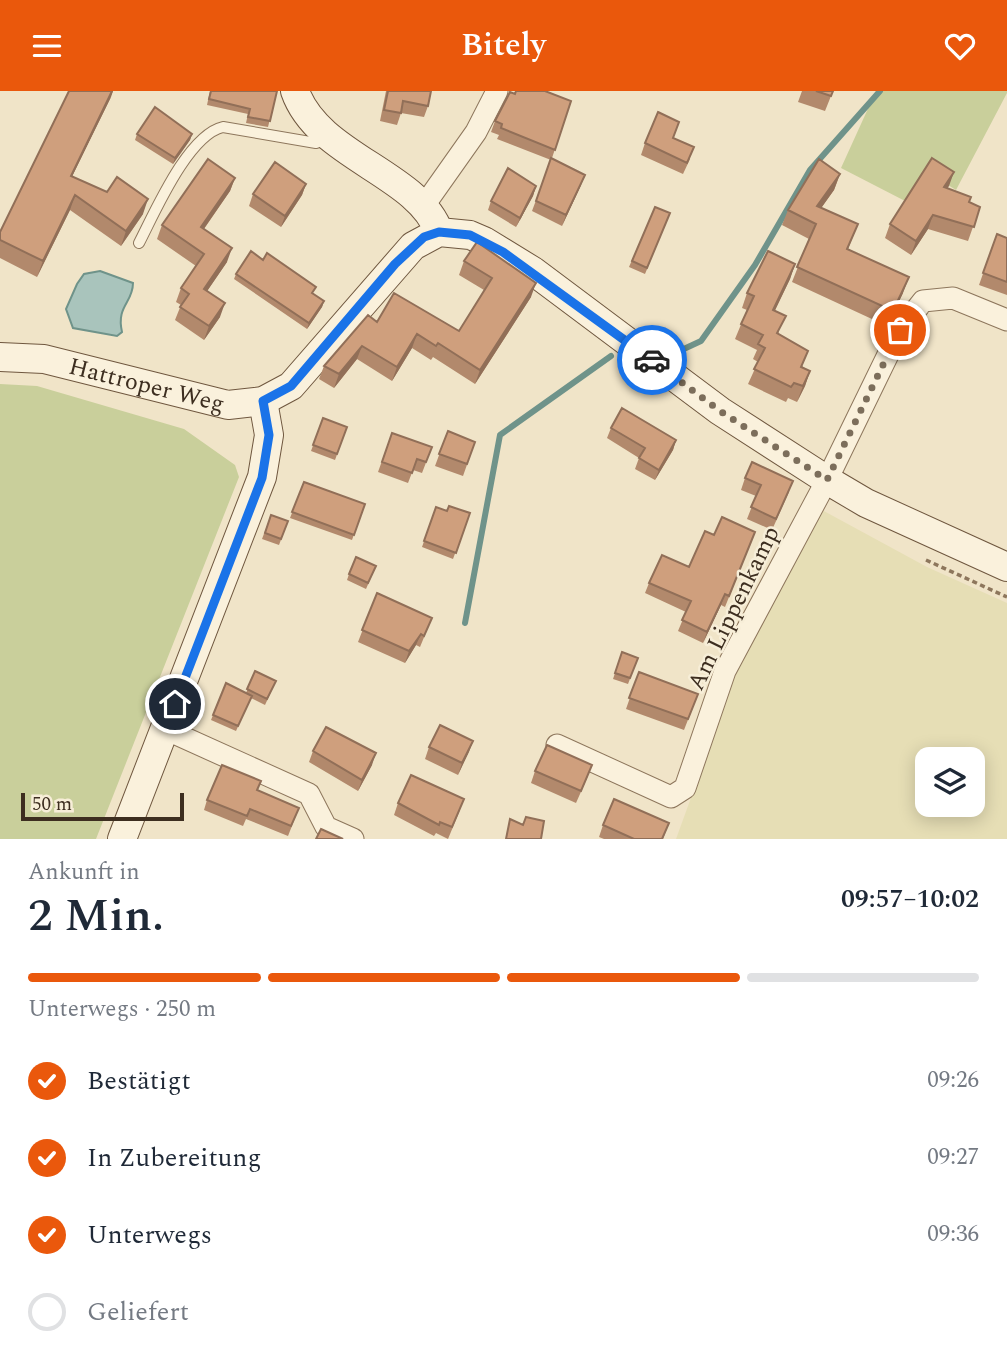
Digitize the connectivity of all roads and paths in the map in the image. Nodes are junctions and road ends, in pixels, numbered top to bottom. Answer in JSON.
{"nodes":[{"id":1,"x":295,"y":91,"type":"edge"},
{"id":2,"x":497,"y":91,"type":"edge"},
{"id":3,"x":330,"y":138,"type":"junction"},
{"id":4,"x":423,"y":207,"type":"junction"},
{"id":5,"x":439,"y":232,"type":"junction"},
{"id":6,"x":139,"y":243,"type":"dead end"},
{"id":7,"x":1007,"y":320,"type":"edge"},
{"id":8,"x":0,"y":357,"type":"edge"},
{"id":9,"x":263,"y":401,"type":"junction"},
{"id":10,"x":827,"y":480,"type":"junction"},
{"id":11,"x":1007,"y":568,"type":"edge"},
{"id":12,"x":165,"y":729,"type":"junction"},
{"id":13,"x":557,"y":745,"type":"dead end"},
{"id":14,"x":122,"y":839,"type":"edge"},
{"id":15,"x":352,"y":839,"type":"edge"}],
"edges":[{"from":1,"to":3,"type":"main road"},
{"from":2,"to":4,"type":"street"},
{"from":3,"to":4,"type":"main road"},
{"from":3,"to":6,"type":"lane"},
{"from":4,"to":5,"type":"main road"},
{"from":5,"to":9,"type":"main road","name":"Hattroper Weg"},
{"from":5,"to":10,"type":"main road"},
{"from":7,"to":10,"type":"street"},
{"from":8,"to":9,"type":"main road","name":"Hattroper Weg"},
{"from":9,"to":12,"type":"main road"},
{"from":10,"to":11,"type":"main road"},
{"from":10,"to":13,"type":"street","name":"Am Lippenkamp"},
{"from":12,"to":14,"type":"main road"},
{"from":12,"to":15,"type":"street"}]}
